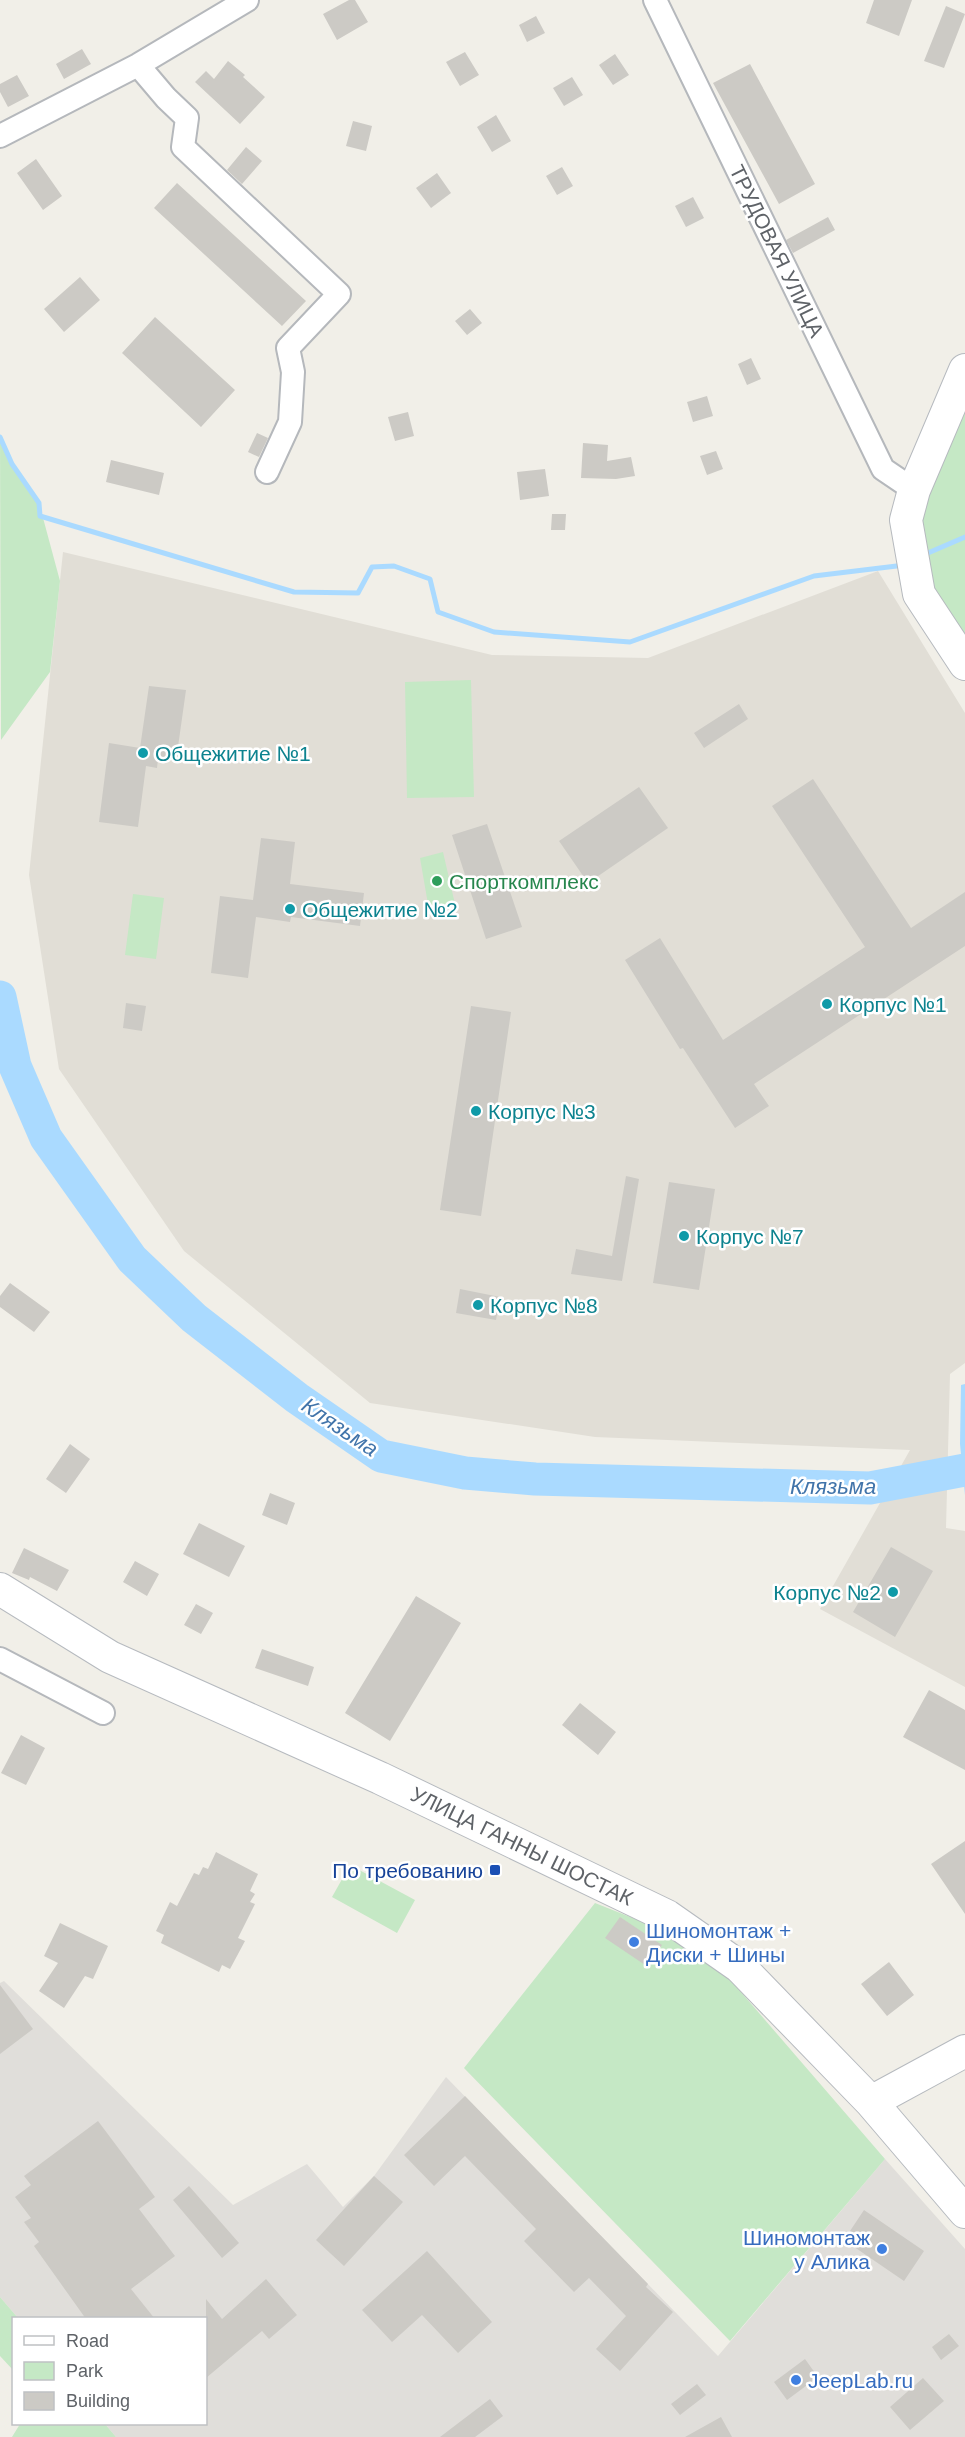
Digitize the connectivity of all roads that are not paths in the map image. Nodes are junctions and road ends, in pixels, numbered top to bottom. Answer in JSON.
{"nodes":[{"id":1,"x":247,"y":0,"type":"edge"},
{"id":2,"x":655,"y":0,"type":"edge"},
{"id":3,"x":138,"y":65,"type":"junction"},
{"id":4,"x":0,"y":136,"type":"edge"},
{"id":5,"x":965,"y":370,"type":"edge"},
{"id":6,"x":267,"y":472,"type":"dead end"},
{"id":7,"x":914,"y":490,"type":"junction"},
{"id":8,"x":965,"y":664,"type":"edge"},
{"id":9,"x":0,"y":1589,"type":"edge"},
{"id":10,"x":0,"y":1659,"type":"edge"},
{"id":11,"x":103,"y":1713,"type":"dead end"},
{"id":12,"x":965,"y":2051,"type":"edge"},
{"id":13,"x":871,"y":2102,"type":"junction"},
{"id":14,"x":965,"y":2212,"type":"edge"}],
"edges":[{"from":1,"to":3,"type":"street"},
{"from":2,"to":7,"type":"street","name":"ТРУДОВАЯ УЛИЦА"},
{"from":3,"to":4,"type":"street"},
{"from":3,"to":6,"type":"street"},
{"from":5,"to":7,"type":"main road"},
{"from":7,"to":8,"type":"main road"},
{"from":9,"to":13,"type":"main road","name":"УЛИЦА ГАННЫ ШОСТАК"},
{"from":10,"to":11,"type":"street"},
{"from":12,"to":13,"type":"main road"},
{"from":13,"to":14,"type":"main road","name":"УЛИЦА ГАННЫ ШОСТАК"}]}
